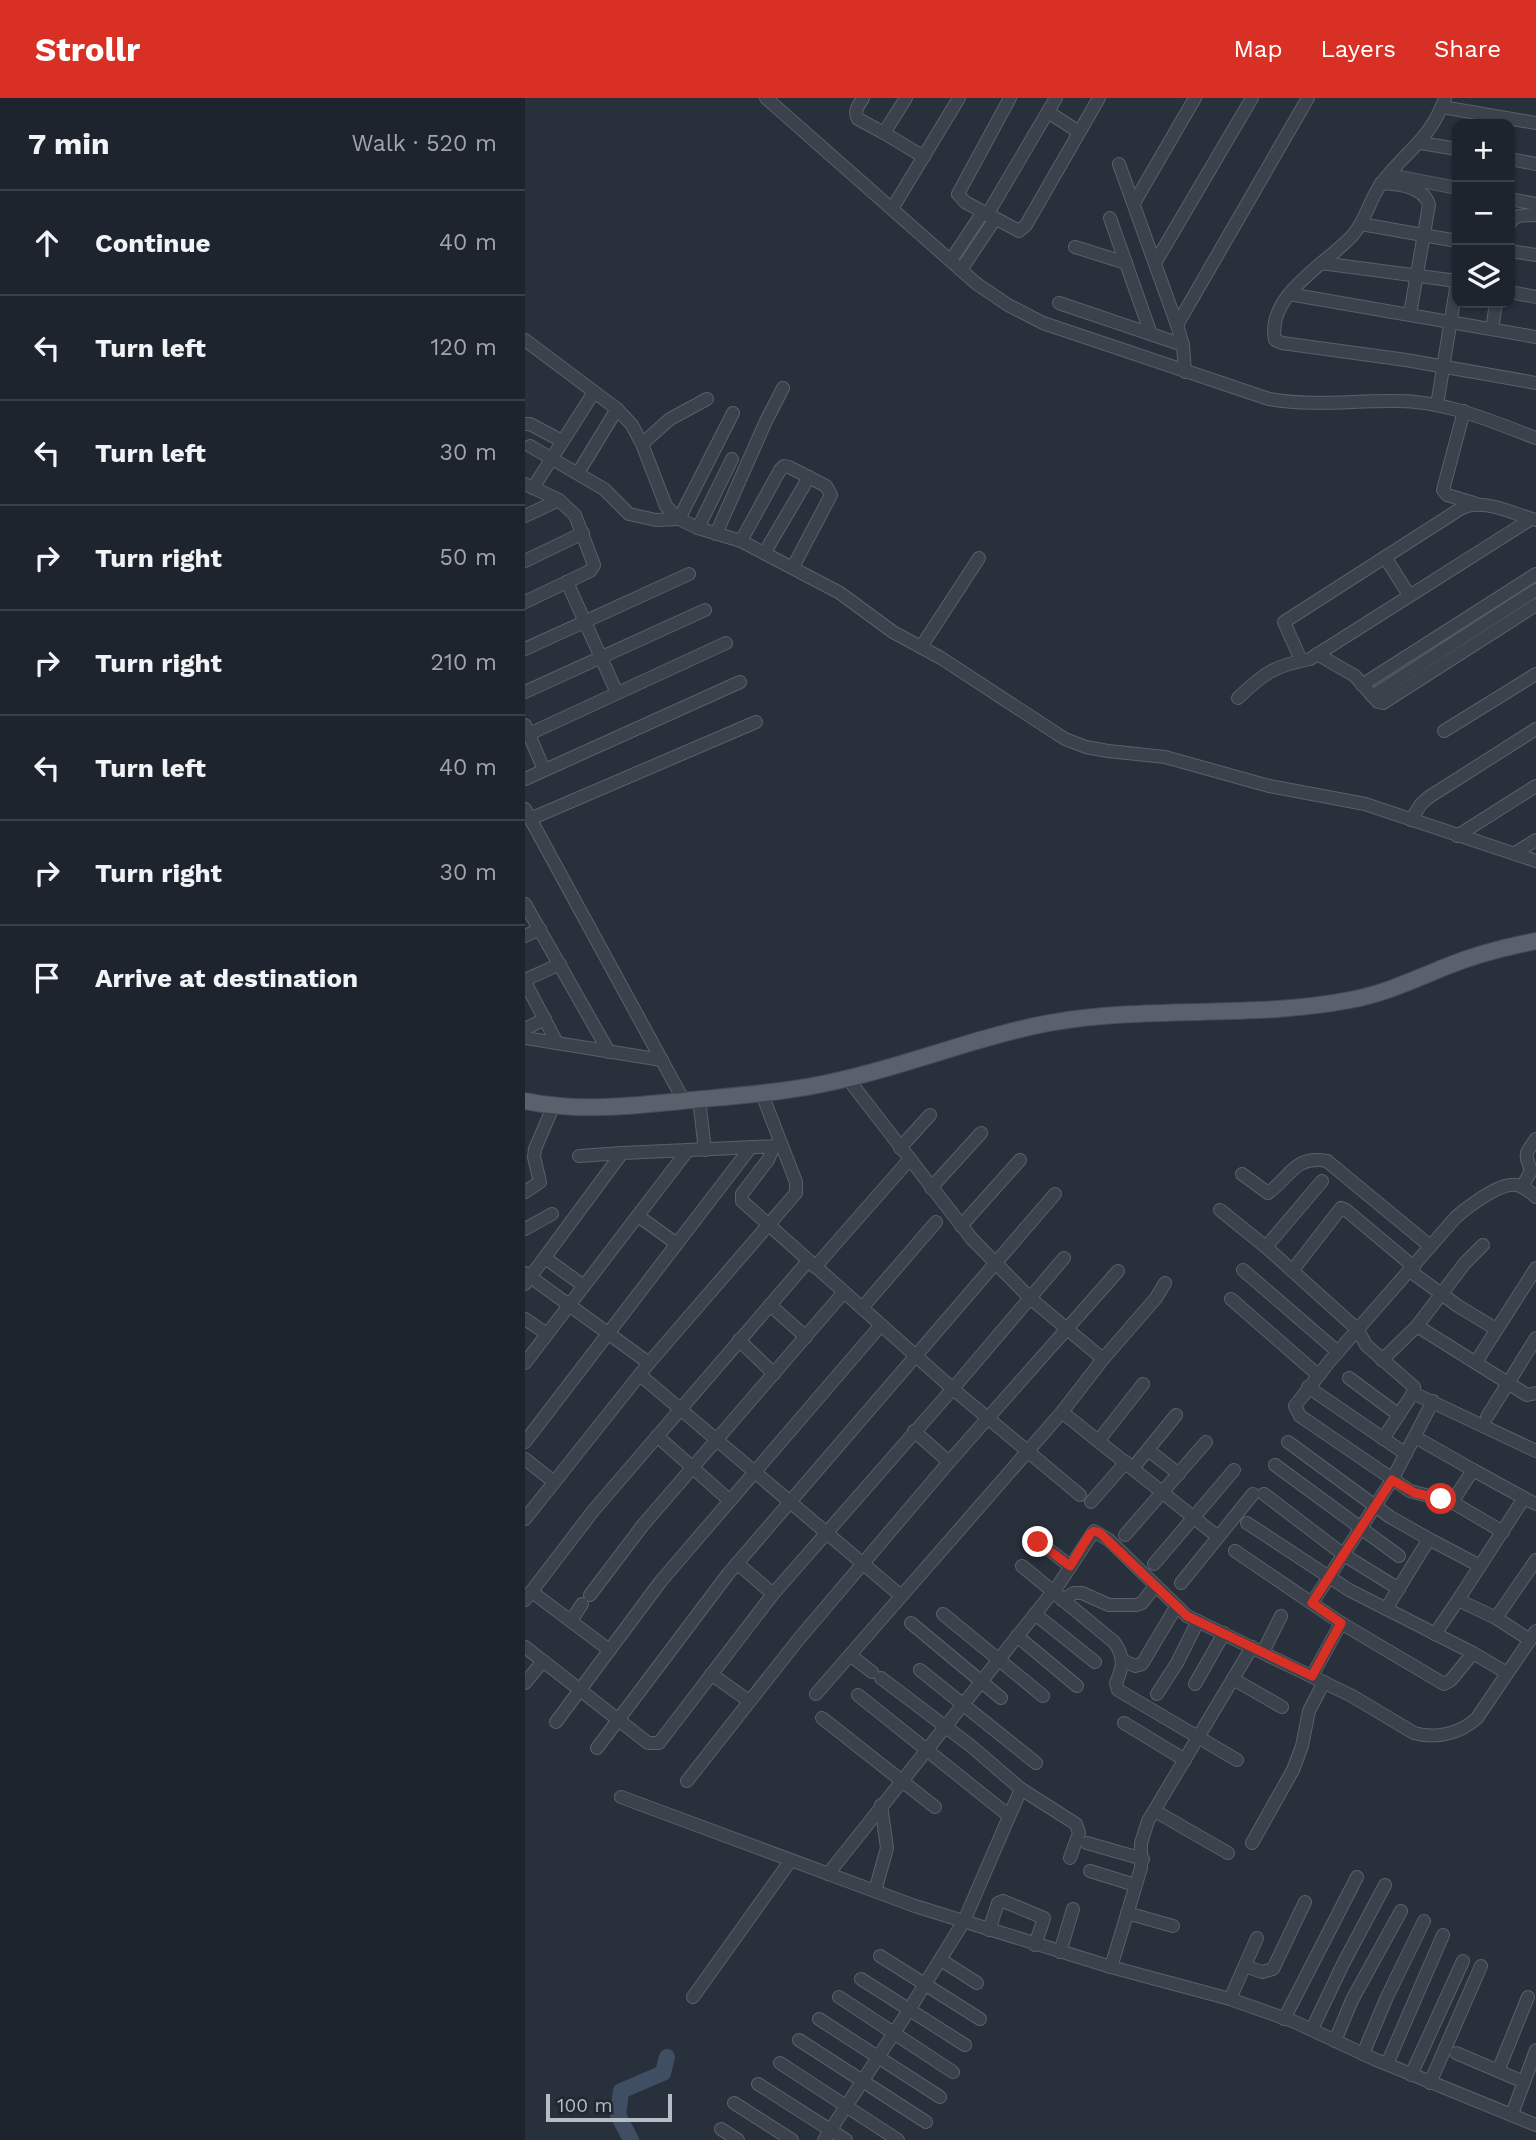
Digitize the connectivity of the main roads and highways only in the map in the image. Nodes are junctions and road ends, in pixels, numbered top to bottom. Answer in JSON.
{"nodes":[{"id":1,"x":1536,"y":942,"type":"edge"},
{"id":2,"x":525,"y":1101,"type":"edge"}],
"edges":[{"from":1,"to":2,"type":"main road"}]}
